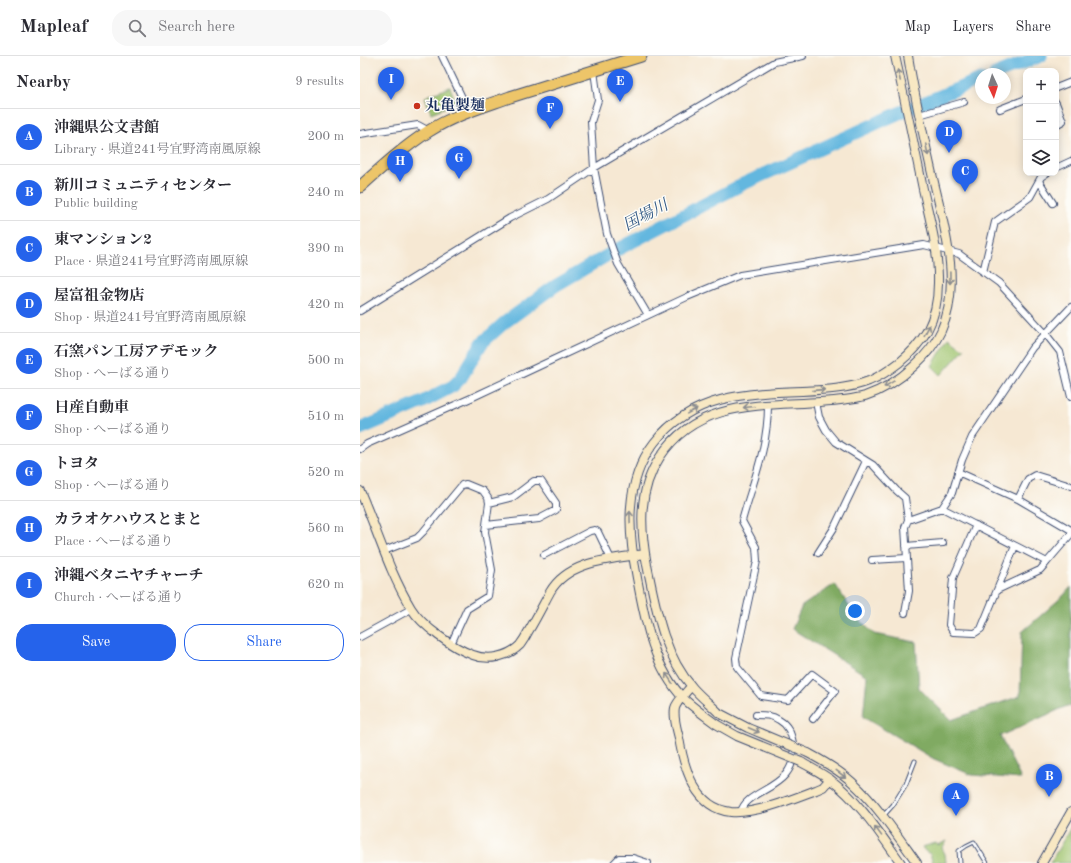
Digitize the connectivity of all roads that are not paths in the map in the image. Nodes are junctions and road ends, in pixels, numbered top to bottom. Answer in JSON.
{"nodes":[{"id":1,"x":442,"y":56,"type":"edge"},
{"id":2,"x":641,"y":56,"type":"edge"},
{"id":3,"x":802,"y":56,"type":"edge"},
{"id":4,"x":895,"y":56,"type":"edge"},
{"id":5,"x":908,"y":56,"type":"edge"},
{"id":6,"x":594,"y":71,"type":"junction"},
{"id":7,"x":1071,"y":82,"type":"edge"},
{"id":8,"x":1059,"y":87,"type":"edge"},
{"id":9,"x":1023,"y":100,"type":"edge"},
{"id":10,"x":964,"y":102,"type":"dead end"},
{"id":11,"x":1000,"y":109,"type":"dead end"},
{"id":12,"x":1059,"y":111,"type":"edge"},
{"id":13,"x":469,"y":112,"type":"junction"},
{"id":14,"x":919,"y":113,"type":"junction"},
{"id":15,"x":1059,"y":123,"type":"edge"},
{"id":16,"x":429,"y":131,"type":"junction"},
{"id":17,"x":360,"y":134,"type":"edge"},
{"id":18,"x":1071,"y":161,"type":"edge"},
{"id":19,"x":1059,"y":167,"type":"edge"},
{"id":20,"x":594,"y":168,"type":"junction"},
{"id":21,"x":1042,"y":176,"type":"edge"},
{"id":22,"x":1039,"y":181,"type":"junction"},
{"id":23,"x":360,"y":187,"type":"edge"},
{"id":24,"x":1053,"y":203,"type":"dead end"},
{"id":25,"x":935,"y":248,"type":"junction"},
{"id":26,"x":948,"y":250,"type":"junction"},
{"id":27,"x":983,"y":272,"type":"junction"},
{"id":28,"x":1071,"y":306,"type":"edge"},
{"id":29,"x":360,"y":311,"type":"edge"},
{"id":30,"x":648,"y":315,"type":"junction"},
{"id":31,"x":1046,"y":333,"type":"junction"},
{"id":32,"x":1071,"y":397,"type":"edge"},
{"id":33,"x":816,"y":402,"type":"junction"},
{"id":34,"x":768,"y":405,"type":"junction"},
{"id":35,"x":360,"y":449,"type":"edge"},
{"id":36,"x":866,"y":461,"type":"junction"},
{"id":37,"x":958,"y":472,"type":"junction"},
{"id":38,"x":1071,"y":486,"type":"edge"},
{"id":39,"x":360,"y":491,"type":"edge"},
{"id":40,"x":1018,"y":499,"type":"junction"},
{"id":41,"x":489,"y":503,"type":"junction"},
{"id":42,"x":942,"y":508,"type":"junction"},
{"id":43,"x":908,"y":520,"type":"junction"},
{"id":44,"x":486,"y":525,"type":"junction"},
{"id":45,"x":976,"y":526,"type":"junction"},
{"id":46,"x":1071,"y":530,"type":"edge"},
{"id":47,"x":1071,"y":534,"type":"edge"},
{"id":48,"x":943,"y":543,"type":"dead end"},
{"id":49,"x":906,"y":546,"type":"junction"},
{"id":50,"x":1015,"y":546,"type":"junction"},
{"id":51,"x":384,"y":551,"type":"junction"},
{"id":52,"x":818,"y":553,"type":"dead end"},
{"id":53,"x":645,"y":554,"type":"junction"},
{"id":54,"x":544,"y":555,"type":"dead end"},
{"id":55,"x":633,"y":556,"type":"junction"},
{"id":56,"x":907,"y":558,"type":"junction"},
{"id":57,"x":611,"y":559,"type":"junction"},
{"id":58,"x":872,"y":560,"type":"dead end"},
{"id":59,"x":1047,"y":562,"type":"junction"},
{"id":60,"x":997,"y":590,"type":"junction"},
{"id":61,"x":411,"y":609,"type":"junction"},
{"id":62,"x":905,"y":613,"type":"dead end"},
{"id":63,"x":360,"y":637,"type":"edge"},
{"id":64,"x":451,"y":644,"type":"junction"},
{"id":65,"x":691,"y":686,"type":"junction"},
{"id":66,"x":683,"y":697,"type":"junction"},
{"id":67,"x":756,"y":715,"type":"dead end"},
{"id":68,"x":813,"y":719,"type":"dead end"},
{"id":69,"x":915,"y":761,"type":"dead end"},
{"id":70,"x":830,"y":780,"type":"junction"},
{"id":71,"x":741,"y":812,"type":"junction"},
{"id":72,"x":1071,"y":812,"type":"edge"},
{"id":73,"x":883,"y":817,"type":"junction"},
{"id":74,"x":614,"y":863,"type":"edge"},
{"id":75,"x":648,"y":863,"type":"edge"},
{"id":76,"x":902,"y":863,"type":"edge"},
{"id":77,"x":917,"y":863,"type":"edge"},
{"id":78,"x":960,"y":863,"type":"edge"},
{"id":79,"x":986,"y":863,"type":"edge"},
{"id":80,"x":1042,"y":863,"type":"edge"}],
"edges":[{"from":1,"to":13,"type":"street"},
{"from":2,"to":6,"type":"highway"},
{"from":3,"to":20,"type":"street"},
{"from":25,"to":4,"type":"main road","one_way":true},
{"from":5,"to":14,"type":"main road"},
{"from":6,"to":13,"type":"highway"},
{"from":6,"to":20,"type":"street"},
{"from":7,"to":8,"type":"street"},
{"from":9,"to":11,"type":"street"},
{"from":10,"to":14,"type":"street"},
{"from":12,"to":15,"type":"street"},
{"from":13,"to":16,"type":"highway"},
{"from":14,"to":26,"type":"main road","one_way":true},
{"from":16,"to":17,"type":"street"},
{"from":16,"to":23,"type":"highway"},
{"from":18,"to":19,"type":"street"},
{"from":20,"to":29,"type":"street"},
{"from":20,"to":30,"type":"street"},
{"from":21,"to":22,"type":"street"},
{"from":22,"to":24,"type":"street"},
{"from":22,"to":27,"type":"street"},
{"from":25,"to":26,"type":"street"},
{"from":25,"to":30,"type":"street"},
{"from":55,"to":25,"type":"main road","one_way":true},
{"from":26,"to":27,"type":"street"},
{"from":26,"to":33,"type":"main road","one_way":true},
{"from":27,"to":31,"type":"street"},
{"from":28,"to":31,"type":"street"},
{"from":30,"to":35,"type":"street"},
{"from":31,"to":32,"type":"street"},
{"from":31,"to":37,"type":"street"},
{"from":33,"to":34,"type":"main road"},
{"from":33,"to":36,"type":"street"},
{"from":34,"to":53,"type":"main road","one_way":true},
{"from":34,"to":68,"type":"street"},
{"from":36,"to":43,"type":"street"},
{"from":36,"to":52,"type":"street"},
{"from":37,"to":40,"type":"street"},
{"from":37,"to":42,"type":"street"},
{"from":38,"to":40,"type":"street"},
{"from":39,"to":51,"type":"main road"},
{"from":40,"to":46,"type":"street"},
{"from":41,"to":44,"type":"street"},
{"from":41,"to":44,"type":"street"},
{"from":41,"to":51,"type":"street"},
{"from":42,"to":43,"type":"street"},
{"from":42,"to":45,"type":"street"},
{"from":43,"to":49,"type":"street"},
{"from":44,"to":64,"type":"street"},
{"from":45,"to":50,"type":"street"},
{"from":45,"to":60,"type":"street"},
{"from":47,"to":59,"type":"street"},
{"from":48,"to":49,"type":"street"},
{"from":49,"to":56,"type":"street"},
{"from":50,"to":59,"type":"street"},
{"from":50,"to":60,"type":"street"},
{"from":51,"to":61,"type":"main road"},
{"from":53,"to":55,"type":"main road"},
{"from":53,"to":65,"type":"main road"},
{"from":54,"to":57,"type":"street"},
{"from":55,"to":57,"type":"main road"},
{"from":66,"to":55,"type":"main road","one_way":true},
{"from":56,"to":58,"type":"street"},
{"from":56,"to":62,"type":"street"},
{"from":57,"to":64,"type":"main road"},
{"from":59,"to":60,"type":"street"},
{"from":61,"to":63,"type":"street"},
{"from":61,"to":64,"type":"main road"},
{"from":65,"to":66,"type":"main road"},
{"from":65,"to":73,"type":"main road","one_way":true,"bridge":true},
{"from":66,"to":70,"type":"main road","bridge":true},
{"from":66,"to":71,"type":"main road"},
{"from":67,"to":71,"type":"street"},
{"from":69,"to":73,"type":"lane"},
{"from":70,"to":71,"type":"main road"},
{"from":76,"to":70,"type":"main road","one_way":true},
{"from":72,"to":80,"type":"main road"},
{"from":73,"to":77,"type":"main road"},
{"from":74,"to":75,"type":"street"},
{"from":78,"to":79,"type":"lane"}]}
